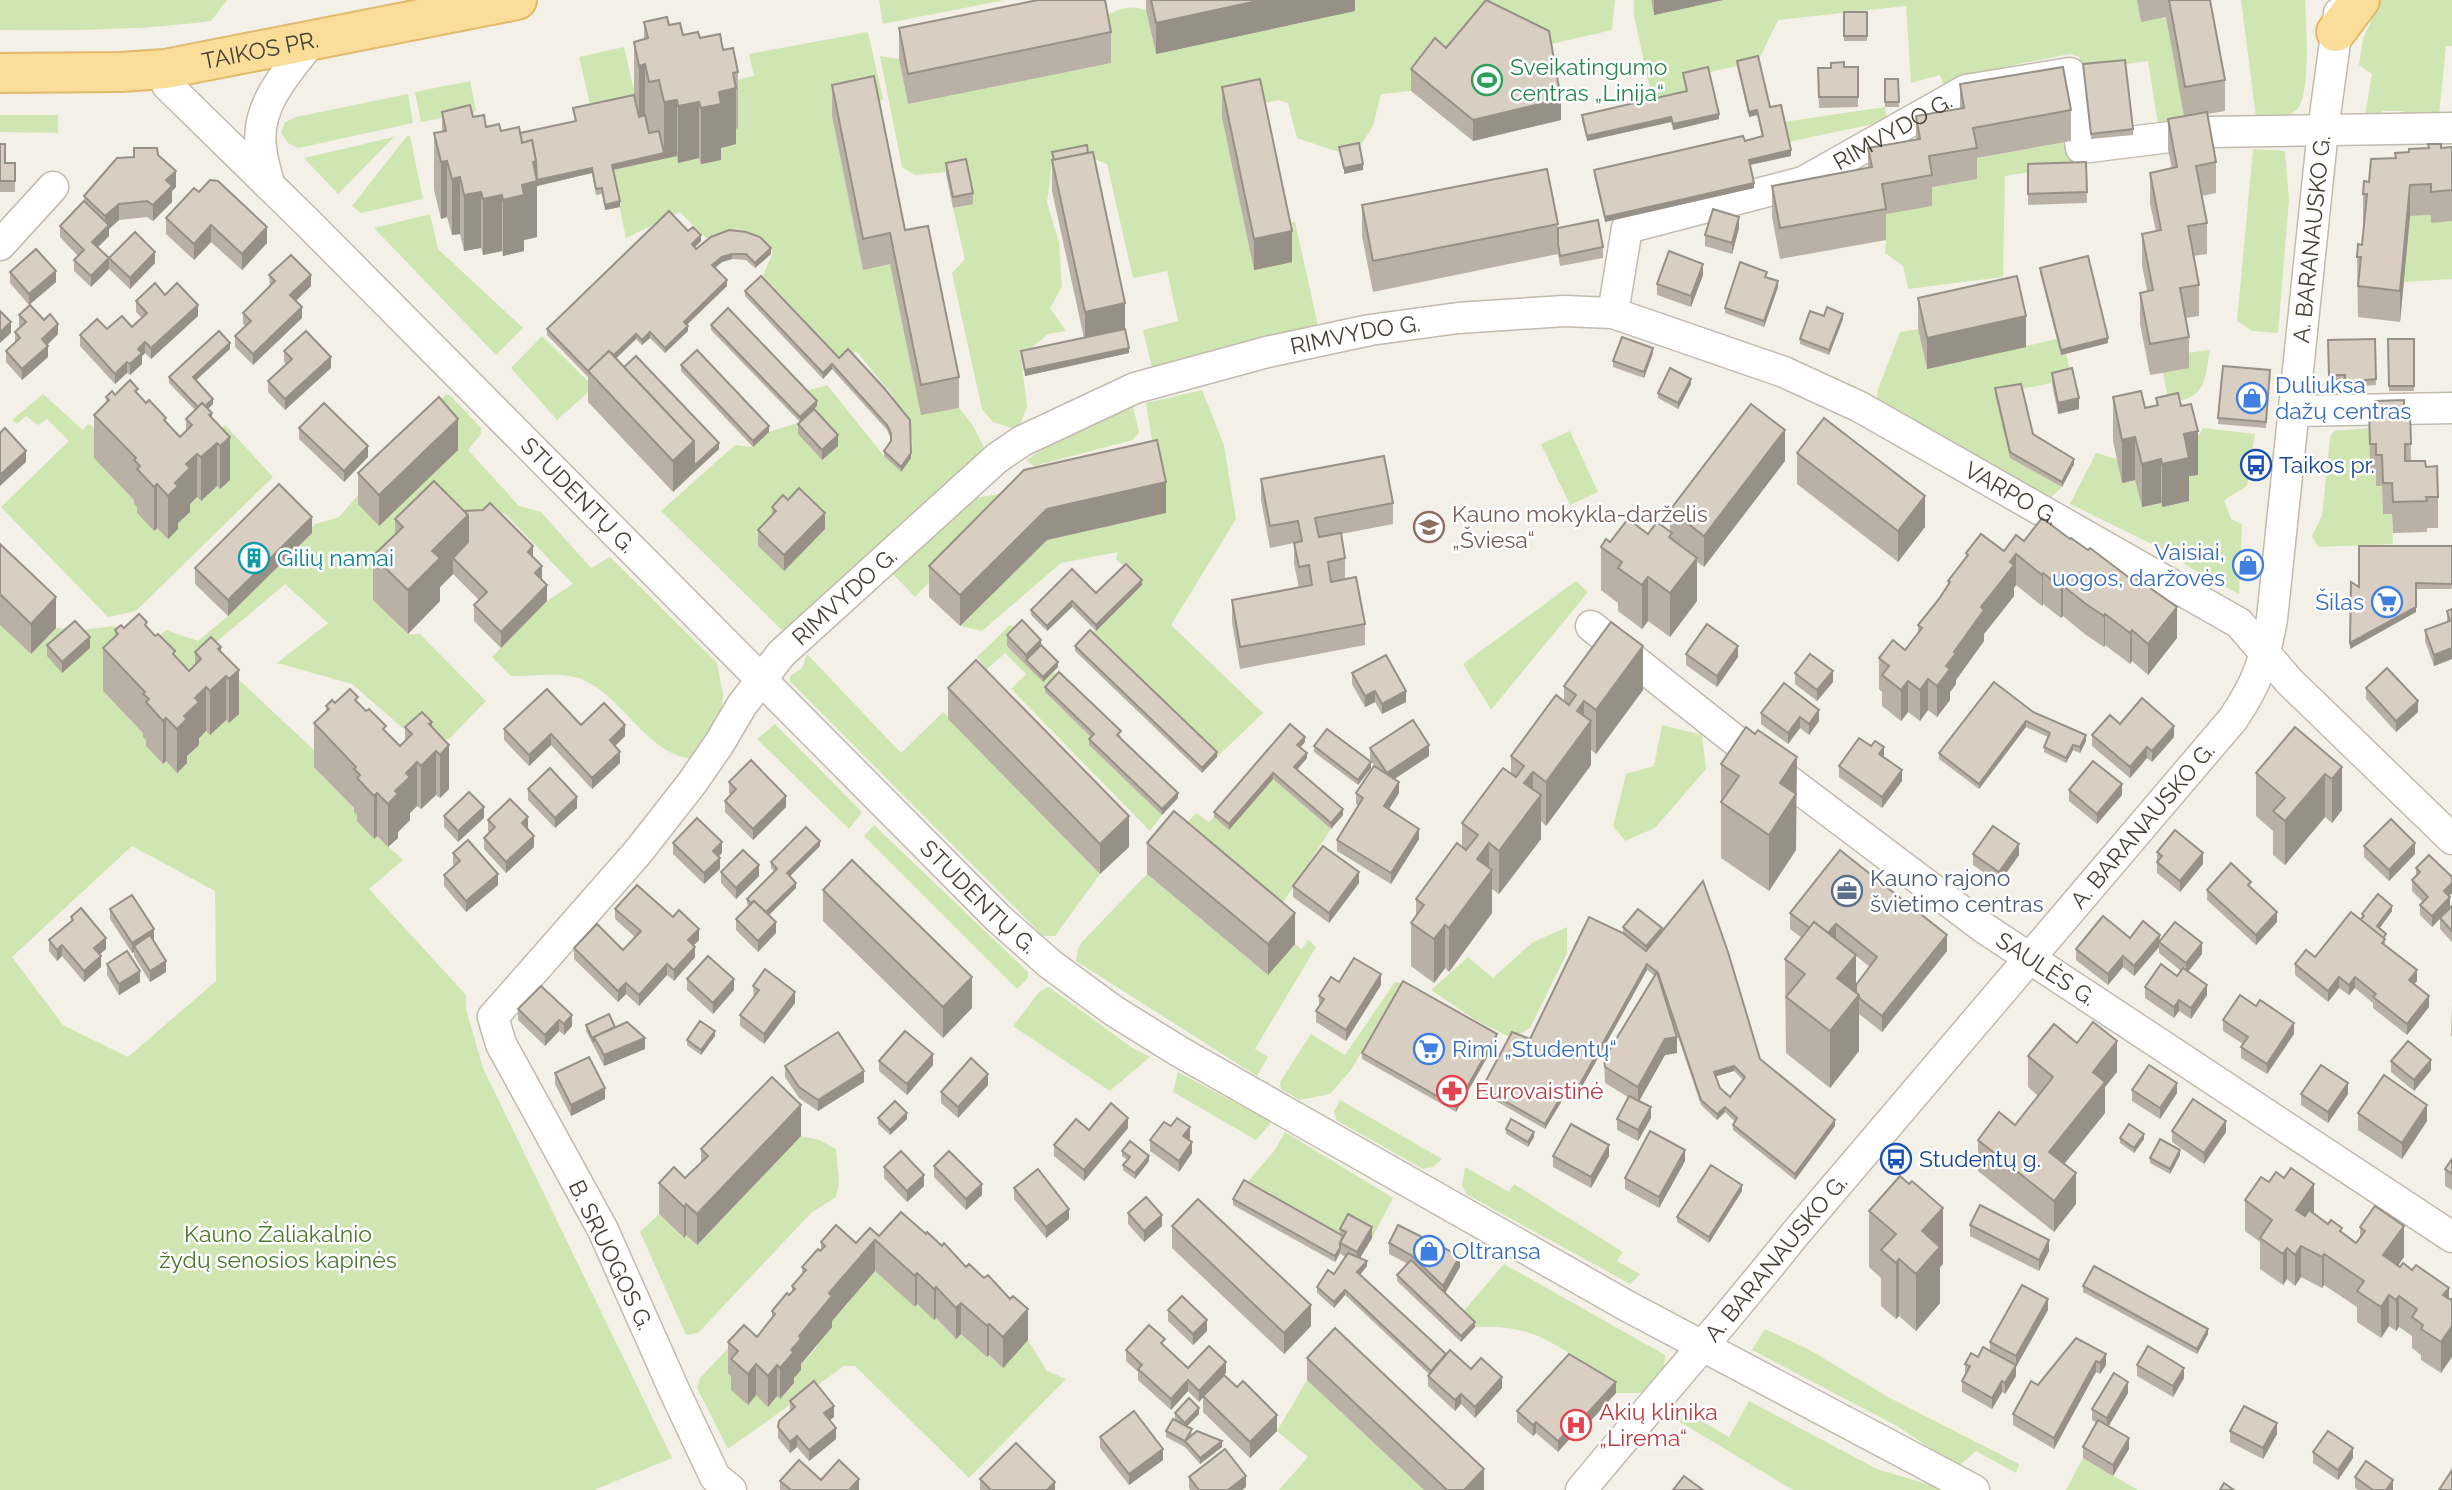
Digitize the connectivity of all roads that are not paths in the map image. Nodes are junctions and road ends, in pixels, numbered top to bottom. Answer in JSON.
{"nodes":[{"id":1,"x":517,"y":0,"type":"edge"},
{"id":2,"x":2360,"y":0,"type":"edge"},
{"id":3,"x":2338,"y":16,"type":"edge"},
{"id":4,"x":311,"y":42,"type":"junction"},
{"id":5,"x":165,"y":69,"type":"junction"},
{"id":6,"x":0,"y":73,"type":"edge"},
{"id":7,"x":2452,"y":128,"type":"edge"},
{"id":8,"x":2323,"y":130,"type":"junction"},
{"id":9,"x":269,"y":184,"type":"junction"},
{"id":10,"x":53,"y":187,"type":"dead end"},
{"id":11,"x":0,"y":245,"type":"edge"},
{"id":12,"x":1613,"y":313,"type":"junction"},
{"id":13,"x":2452,"y":408,"type":"edge"},
{"id":14,"x":2295,"y":411,"type":"junction"},
{"id":15,"x":1591,"y":626,"type":"dead end"},
{"id":16,"x":2265,"y":654,"type":"junction"},
{"id":17,"x":761,"y":680,"type":"junction"},
{"id":18,"x":2452,"y":839,"type":"edge"},
{"id":19,"x":2029,"y":959,"type":"junction"},
{"id":20,"x":493,"y":1017,"type":"joint"},
{"id":21,"x":2452,"y":1237,"type":"edge"},
{"id":22,"x":1702,"y":1345,"type":"junction"},
{"id":23,"x":731,"y":1490,"type":"edge"},
{"id":24,"x":1581,"y":1490,"type":"edge"},
{"id":25,"x":1975,"y":1490,"type":"edge"}],
"edges":[{"from":1,"to":4,"type":"main road","name":"TAIKOS PR."},
{"from":2,"to":3,"type":"main road"},
{"from":3,"to":8,"type":"street","name":"A. BARANAUSKO G."},
{"from":4,"to":5,"type":"main road","name":"TAIKOS PR."},
{"from":4,"to":9,"type":"street"},
{"from":5,"to":6,"type":"main road","name":"TAIKOS PR."},
{"from":5,"to":9,"type":"street","name":"STUDENTŲ G."},
{"from":7,"to":8,"type":"street"},
{"from":8,"to":12,"type":"street","name":"RIMVYDO G."},
{"from":8,"to":14,"type":"street","name":"A. BARANAUSKO G."},
{"from":9,"to":17,"type":"street","name":"STUDENTŲ G."},
{"from":10,"to":11,"type":"street"},
{"from":12,"to":16,"type":"street","name":"VARPO G."},
{"from":12,"to":17,"type":"street","name":"RIMVYDO G."},
{"from":13,"to":14,"type":"street"},
{"from":14,"to":16,"type":"street","name":"A. BARANAUSKO G."},
{"from":15,"to":19,"type":"street","name":"SAULĖS G."},
{"from":16,"to":18,"type":"street","name":"VARPO G."},
{"from":16,"to":19,"type":"street","name":"A. BARANAUSKO G."},
{"from":17,"to":20,"type":"street","name":"RIMVYDO G."},
{"from":17,"to":22,"type":"street","name":"STUDENTŲ G."},
{"from":19,"to":21,"type":"street","name":"SAULĖS G."},
{"from":19,"to":22,"type":"street","name":"A. BARANAUSKO G."},
{"from":20,"to":23,"type":"street","name":"B. SRUOGOS G."},
{"from":22,"to":24,"type":"street","name":"A. BARANAUSKO G."},
{"from":22,"to":25,"type":"street","name":"STUDENTŲ G."}]}
